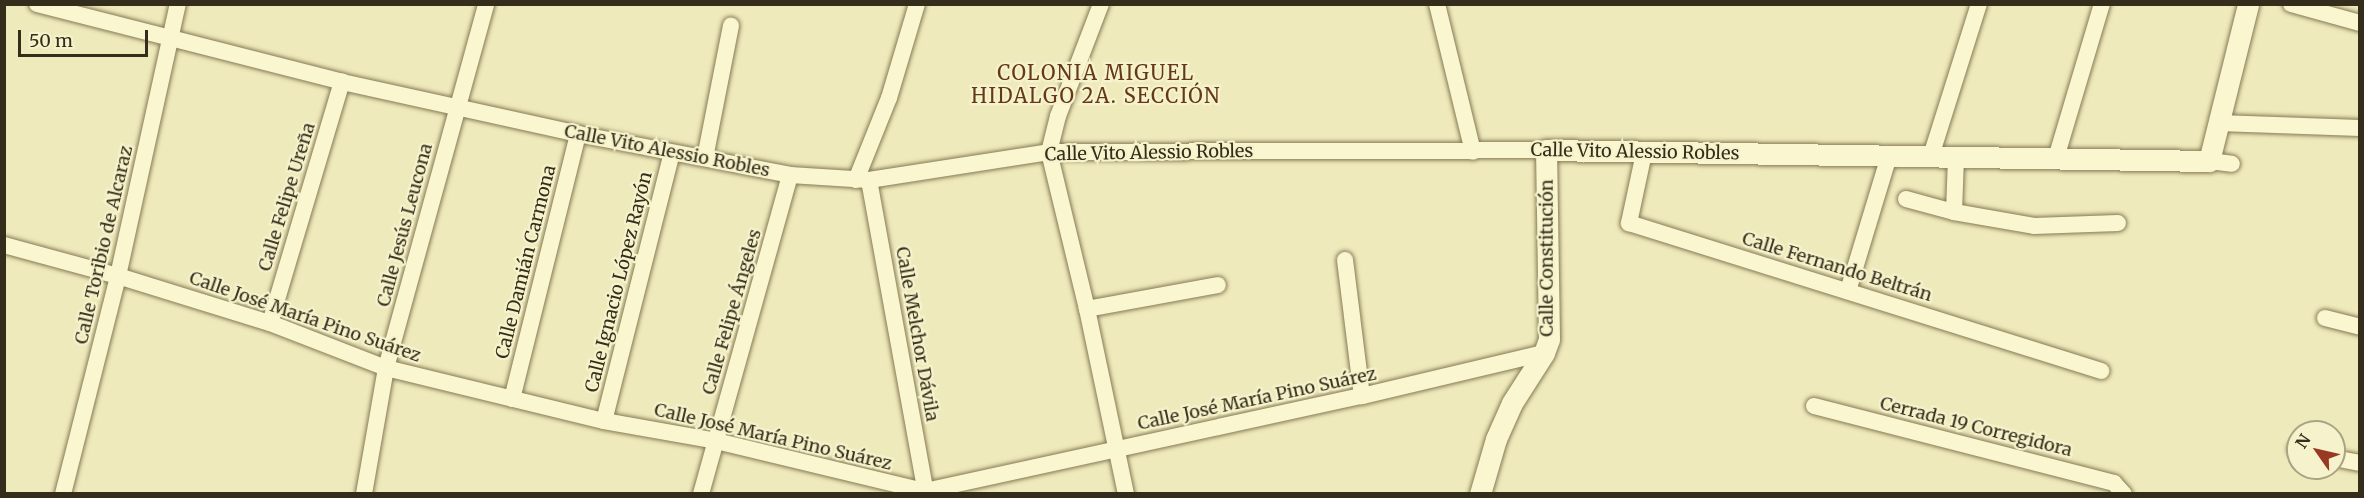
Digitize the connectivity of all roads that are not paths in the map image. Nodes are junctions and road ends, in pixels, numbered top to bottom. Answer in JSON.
{"nodes":[{"id":1,"x":38,"y":4,"type":"edge"},
{"id":2,"x":178,"y":4,"type":"edge"},
{"id":3,"x":486,"y":4,"type":"edge"},
{"id":4,"x":917,"y":4,"type":"edge"},
{"id":5,"x":1101,"y":4,"type":"edge"},
{"id":6,"x":1437,"y":4,"type":"edge"},
{"id":7,"x":1979,"y":4,"type":"edge"},
{"id":8,"x":2102,"y":4,"type":"edge"},
{"id":9,"x":2248,"y":4,"type":"edge"},
{"id":10,"x":2291,"y":4,"type":"edge"},
{"id":11,"x":2360,"y":23,"type":"edge"},
{"id":12,"x":731,"y":26,"type":"dead end"},
{"id":13,"x":171,"y":39,"type":"junction"},
{"id":14,"x":342,"y":82,"type":"junction"},
{"id":15,"x":458,"y":107,"type":"junction"},
{"id":16,"x":2219,"y":123,"type":"junction"},
{"id":17,"x":2360,"y":128,"type":"edge"},
{"id":18,"x":578,"y":134,"type":"junction"},
{"id":19,"x":1546,"y":150,"type":"junction"},
{"id":20,"x":1049,"y":152,"type":"junction"},
{"id":21,"x":1473,"y":152,"type":"junction"},
{"id":22,"x":672,"y":153,"type":"junction"},
{"id":23,"x":1644,"y":153,"type":"junction"},
{"id":24,"x":1889,"y":156,"type":"junction"},
{"id":25,"x":1931,"y":156,"type":"junction"},
{"id":26,"x":1956,"y":157,"type":"junction"},
{"id":27,"x":705,"y":158,"type":"junction"},
{"id":28,"x":2056,"y":158,"type":"junction"},
{"id":29,"x":2210,"y":161,"type":"junction"},
{"id":30,"x":2232,"y":164,"type":"dead end"},
{"id":31,"x":790,"y":176,"type":"junction"},
{"id":32,"x":863,"y":180,"type":"junction"},
{"id":33,"x":1906,"y":200,"type":"dead end"},
{"id":34,"x":1954,"y":212,"type":"junction"},
{"id":35,"x":2118,"y":223,"type":"dead end"},
{"id":36,"x":4,"y":244,"type":"edge"},
{"id":37,"x":1345,"y":260,"type":"dead end"},
{"id":38,"x":118,"y":276,"type":"junction"},
{"id":39,"x":1218,"y":285,"type":"dead end"},
{"id":40,"x":1848,"y":291,"type":"junction"},
{"id":41,"x":1087,"y":309,"type":"junction"},
{"id":42,"x":2325,"y":318,"type":"dead end"},
{"id":43,"x":270,"y":324,"type":"junction"},
{"id":44,"x":2360,"y":327,"type":"edge"},
{"id":45,"x":1544,"y":353,"type":"junction"},
{"id":46,"x":386,"y":368,"type":"junction"},
{"id":47,"x":2101,"y":371,"type":"dead end"},
{"id":48,"x":1362,"y":396,"type":"junction"},
{"id":49,"x":512,"y":399,"type":"junction"},
{"id":50,"x":1814,"y":406,"type":"dead end"},
{"id":51,"x":604,"y":421,"type":"junction"},
{"id":52,"x":716,"y":441,"type":"junction"},
{"id":53,"x":1118,"y":449,"type":"junction"},
{"id":54,"x":926,"y":492,"type":"edge"},
{"id":55,"x":63,"y":494,"type":"edge"},
{"id":56,"x":364,"y":494,"type":"edge"},
{"id":57,"x":701,"y":494,"type":"edge"},
{"id":58,"x":1126,"y":494,"type":"edge"},
{"id":59,"x":1480,"y":494,"type":"edge"},
{"id":60,"x":2124,"y":494,"type":"edge"}],
"edges":[{"from":1,"to":13,"type":"street","name":"Calle Vito Alessio Robles"},
{"from":2,"to":13,"type":"street","name":"Calle Toribio de Alcaraz"},
{"from":3,"to":15,"type":"street","name":"Calle Jesús Leucona"},
{"from":4,"to":32,"type":"street"},
{"from":5,"to":20,"type":"street"},
{"from":6,"to":21,"type":"street"},
{"from":7,"to":25,"type":"street"},
{"from":8,"to":28,"type":"street"},
{"from":9,"to":16,"type":"street"},
{"from":10,"to":11,"type":"street"},
{"from":12,"to":27,"type":"street"},
{"from":13,"to":14,"type":"street","name":"Calle Vito Alessio Robles"},
{"from":13,"to":38,"type":"street","name":"Calle Toribio de Alcaraz"},
{"from":14,"to":15,"type":"street","name":"Calle Vito Alessio Robles"},
{"from":14,"to":43,"type":"street","name":"Calle Felipe Ureña"},
{"from":15,"to":18,"type":"street","name":"Calle Vito Alessio Robles"},
{"from":15,"to":46,"type":"street","name":"Calle Jesús Leucona"},
{"from":16,"to":17,"type":"street"},
{"from":16,"to":29,"type":"street"},
{"from":18,"to":22,"type":"street","name":"Calle Vito Alessio Robles"},
{"from":18,"to":49,"type":"street","name":"Calle Damián Carmona"},
{"from":19,"to":21,"type":"street","name":"Calle Vito Alessio Robles"},
{"from":19,"to":23,"type":"street","name":"Calle Vito Alessio Robles"},
{"from":19,"to":45,"type":"street","name":"Calle Constitución"},
{"from":20,"to":21,"type":"street","name":"Calle Vito Alessio Robles"},
{"from":20,"to":32,"type":"street","name":"Calle Vito Alessio Robles"},
{"from":20,"to":41,"type":"street"},
{"from":22,"to":27,"type":"street","name":"Calle Vito Alessio Robles"},
{"from":22,"to":51,"type":"street","name":"Calle Ignacio López Rayón"},
{"from":23,"to":24,"type":"street","name":"Calle Vito Alessio Robles"},
{"from":23,"to":40,"type":"street","name":"Calle Fernando Beltrán"},
{"from":24,"to":25,"type":"street","name":"Calle Vito Alessio Robles"},
{"from":24,"to":40,"type":"street"},
{"from":25,"to":26,"type":"street","name":"Calle Vito Alessio Robles"},
{"from":26,"to":28,"type":"street","name":"Calle Vito Alessio Robles"},
{"from":26,"to":34,"type":"street"},
{"from":27,"to":31,"type":"street","name":"Calle Vito Alessio Robles"},
{"from":28,"to":29,"type":"street","name":"Calle Vito Alessio Robles"},
{"from":29,"to":30,"type":"street"},
{"from":31,"to":32,"type":"street","name":"Calle Vito Alessio Robles"},
{"from":31,"to":52,"type":"street","name":"Calle Felipe Ángeles"},
{"from":32,"to":54,"type":"street","name":"Calle Melchor Dávila"},
{"from":33,"to":34,"type":"street"},
{"from":34,"to":35,"type":"street"},
{"from":36,"to":38,"type":"street","name":"Calle José María Pino Suárez"},
{"from":37,"to":48,"type":"street"},
{"from":38,"to":43,"type":"street","name":"Calle José María Pino Suárez"},
{"from":38,"to":55,"type":"street","name":"Calle Toribio de Alcaraz"},
{"from":39,"to":41,"type":"street"},
{"from":40,"to":47,"type":"street","name":"Calle Fernando Beltrán"},
{"from":41,"to":53,"type":"street"},
{"from":42,"to":44,"type":"street"},
{"from":43,"to":46,"type":"street","name":"Calle José María Pino Suárez"},
{"from":45,"to":48,"type":"street","name":"Calle José María Pino Suárez"},
{"from":45,"to":59,"type":"street","name":"Calle Constitución"},
{"from":46,"to":49,"type":"street","name":"Calle José María Pino Suárez"},
{"from":46,"to":56,"type":"street","name":"Calle Jesús Leucona"},
{"from":48,"to":53,"type":"street","name":"Calle José María Pino Suárez"},
{"from":49,"to":51,"type":"street","name":"Calle José María Pino Suárez"},
{"from":50,"to":60,"type":"street","name":"Cerrada 19 Corregidora"},
{"from":51,"to":52,"type":"street","name":"Calle José María Pino Suárez"},
{"from":52,"to":54,"type":"street","name":"Calle José María Pino Suárez"},
{"from":52,"to":57,"type":"street","name":"Calle Felipe Ángeles"},
{"from":53,"to":54,"type":"street","name":"Calle José María Pino Suárez"},
{"from":53,"to":58,"type":"street"}]}
